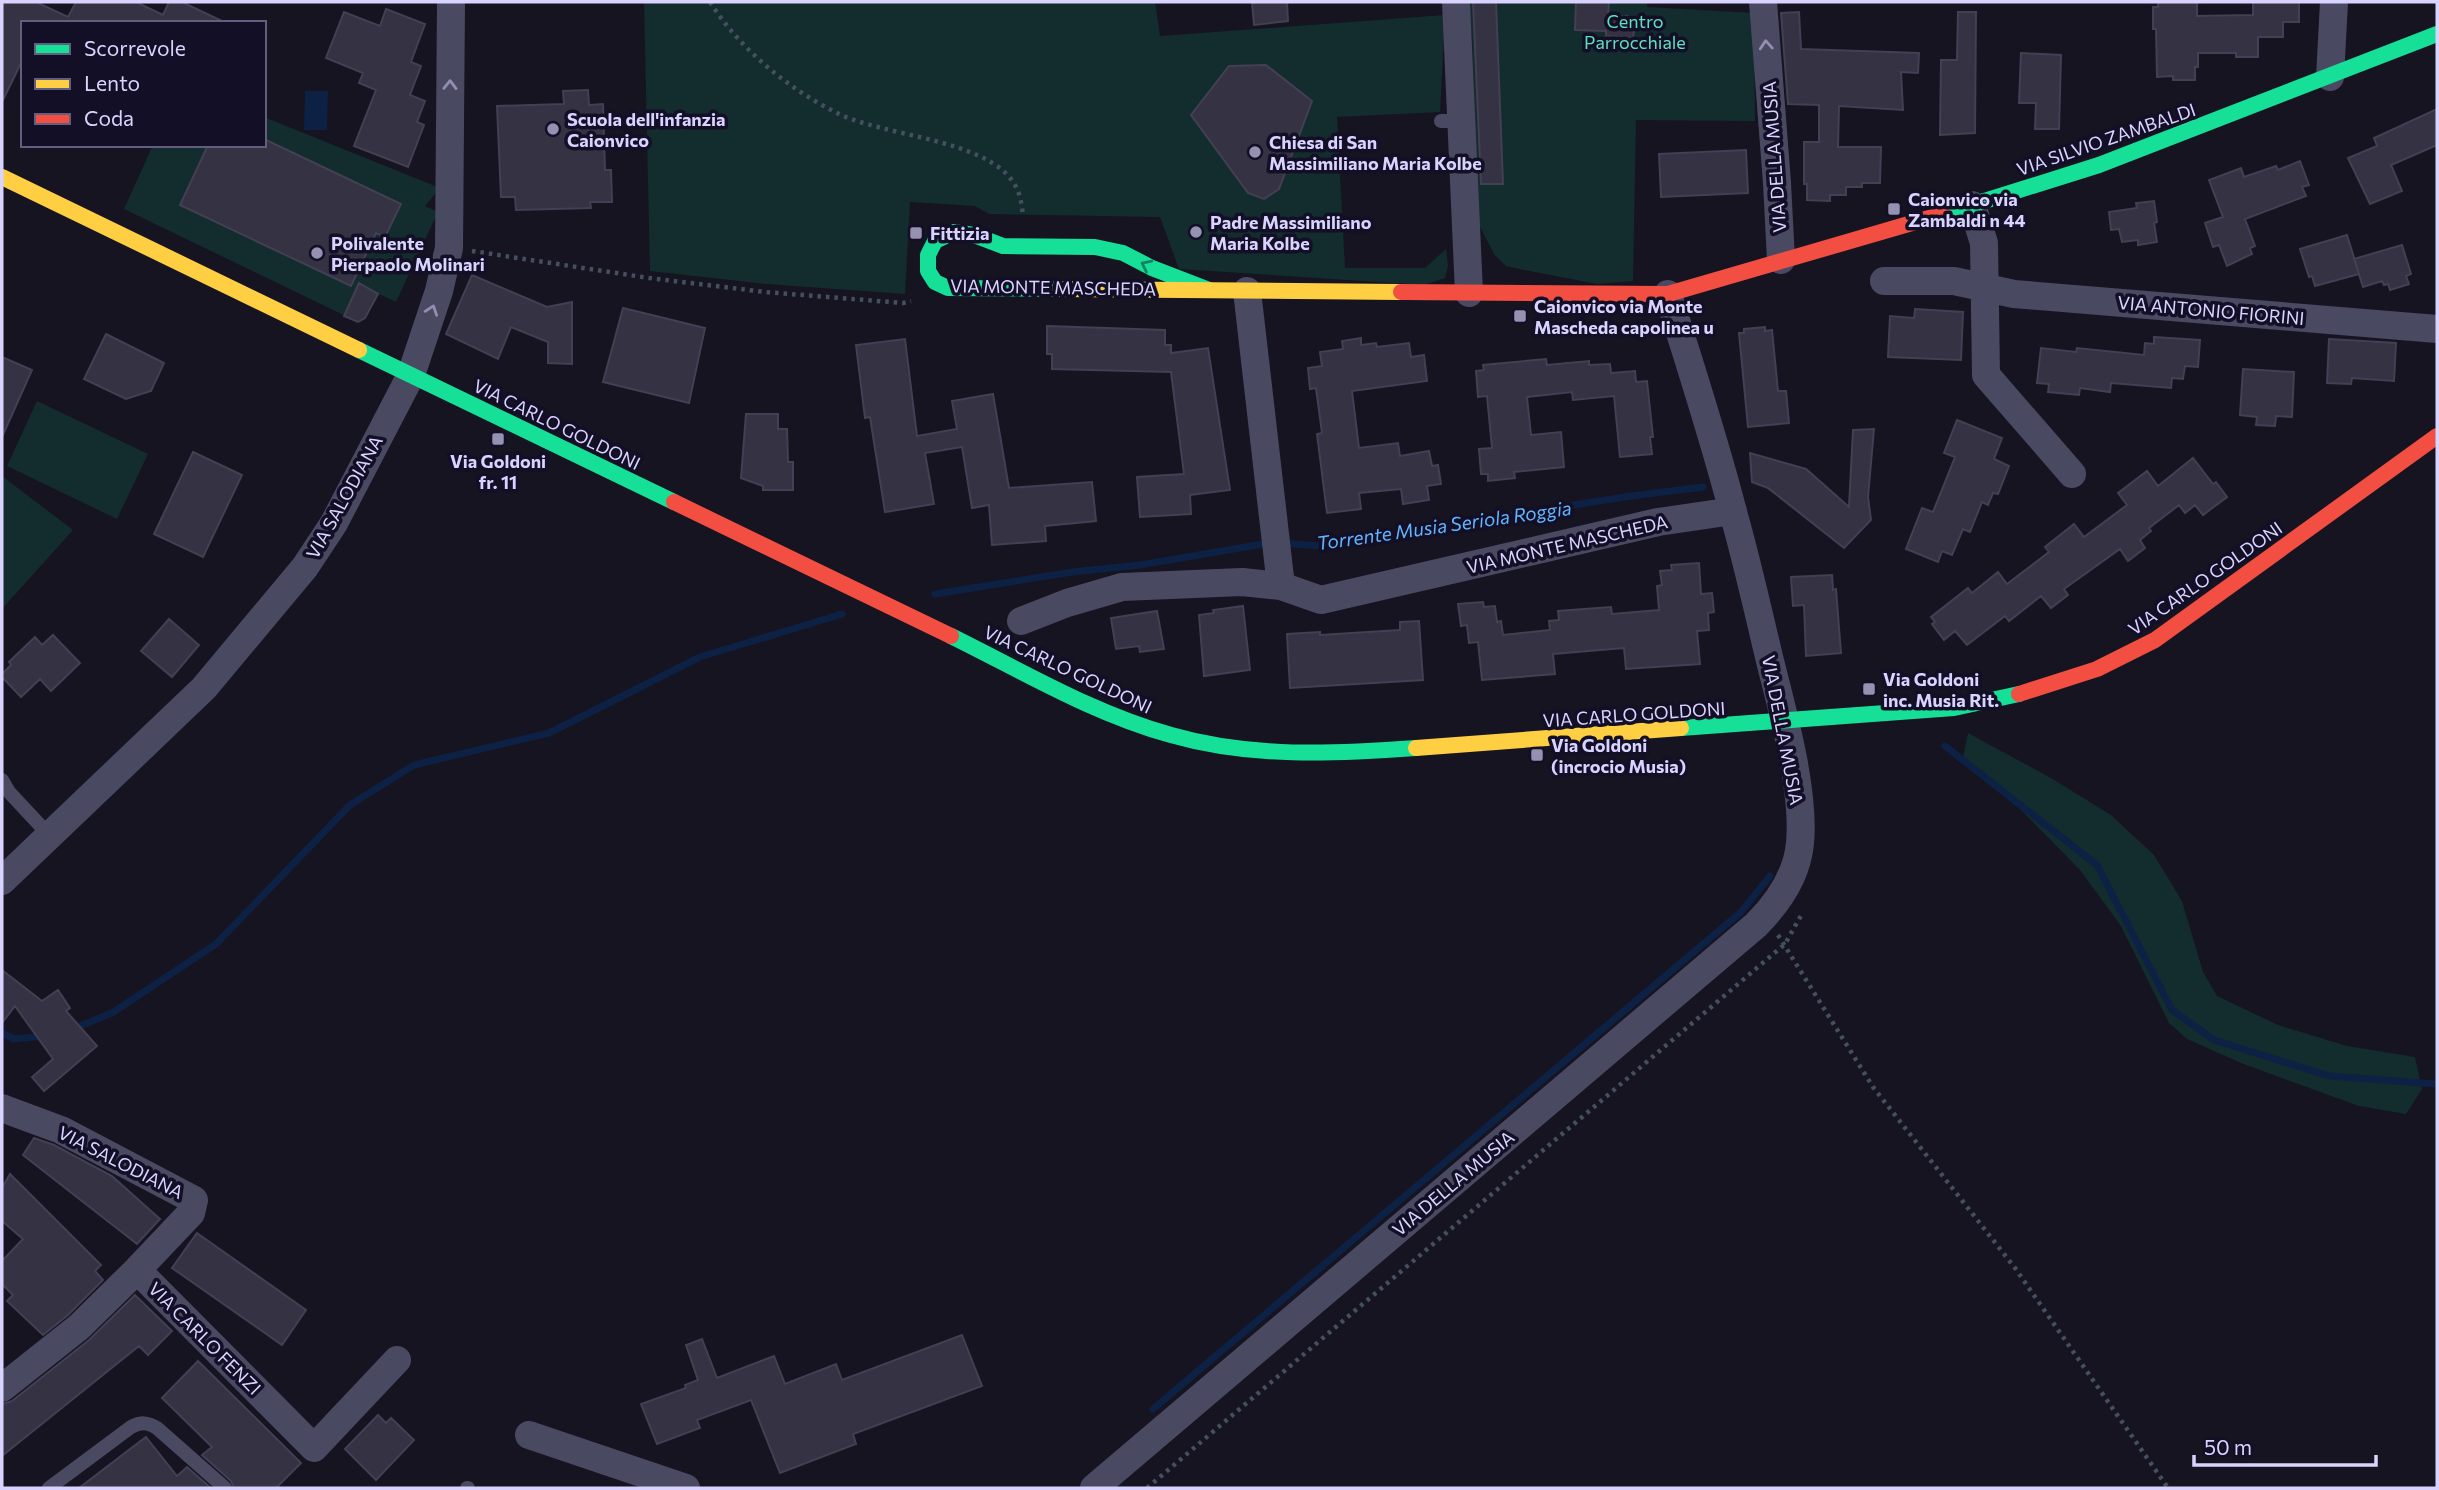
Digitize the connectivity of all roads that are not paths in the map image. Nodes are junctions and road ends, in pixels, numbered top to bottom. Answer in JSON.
{"nodes":[{"id":1,"x":452,"y":2,"type":"edge"},
{"id":2,"x":1455,"y":2,"type":"edge"},
{"id":3,"x":1763,"y":2,"type":"edge"},
{"id":4,"x":2334,"y":2,"type":"edge"},
{"id":5,"x":2437,"y":34,"type":"edge"},
{"id":6,"x":2330,"y":77,"type":"junction"},
{"id":7,"x":2,"y":177,"type":"edge"},
{"id":8,"x":1972,"y":205,"type":"junction"},
{"id":9,"x":1781,"y":260,"type":"junction"},
{"id":10,"x":1884,"y":281,"type":"dead end"},
{"id":11,"x":1985,"y":287,"type":"junction"},
{"id":12,"x":1209,"y":290,"type":"junction"},
{"id":13,"x":1247,"y":291,"type":"junction"},
{"id":14,"x":1469,"y":293,"type":"junction"},
{"id":15,"x":1668,"y":293,"type":"junction"},
{"id":16,"x":2437,"y":328,"type":"edge"},
{"id":17,"x":411,"y":375,"type":"junction"},
{"id":18,"x":2437,"y":436,"type":"edge"},
{"id":19,"x":2072,"y":474,"type":"dead end"},
{"id":20,"x":1733,"y":511,"type":"junction"},
{"id":21,"x":1281,"y":586,"type":"junction"},
{"id":22,"x":1021,"y":621,"type":"dead end"},
{"id":23,"x":1785,"y":722,"type":"junction"},
{"id":24,"x":2,"y":780,"type":"edge"},
{"id":25,"x":50,"y":836,"type":"junction"},
{"id":26,"x":2,"y":881,"type":"edge"},
{"id":27,"x":2,"y":1108,"type":"edge"},
{"id":28,"x":138,"y":1270,"type":"junction"},
{"id":29,"x":397,"y":1360,"type":"dead end"},
{"id":30,"x":2,"y":1388,"type":"edge"},
{"id":31,"x":529,"y":1435,"type":"dead end"},
{"id":32,"x":49,"y":1488,"type":"edge"},
{"id":33,"x":225,"y":1488,"type":"edge"},
{"id":34,"x":686,"y":1488,"type":"edge"},
{"id":35,"x":1094,"y":1488,"type":"edge"}],
"edges":[{"from":17,"to":1,"type":"street","name":"VIA SALODIANA","one_way":true},
{"from":2,"to":14,"type":"street"},
{"from":9,"to":3,"type":"street","name":"VIA DELLA MUSIA","one_way":true},
{"from":4,"to":6,"type":"street"},
{"from":5,"to":6,"type":"street","name":"VIA SILVIO ZAMBALDI"},
{"from":6,"to":8,"type":"street","name":"VIA SILVIO ZAMBALDI"},
{"from":7,"to":17,"type":"street","name":"VIA CARLO GOLDONI"},
{"from":8,"to":9,"type":"street","name":"VIA SILVIO ZAMBALDI"},
{"from":8,"to":11,"type":"street"},
{"from":9,"to":15,"type":"street"},
{"from":10,"to":11,"type":"street","name":"VIA ANTONIO FIORINI"},
{"from":11,"to":16,"type":"street","name":"VIA ANTONIO FIORINI"},
{"from":11,"to":19,"type":"street"},
{"from":12,"to":12,"type":"street","name":"VIA MONTE MASCHEDA","one_way":true},
{"from":12,"to":13,"type":"street","name":"VIA MONTE MASCHEDA"},
{"from":13,"to":14,"type":"street","name":"VIA MONTE MASCHEDA"},
{"from":13,"to":21,"type":"street"},
{"from":14,"to":15,"type":"street","name":"VIA MONTE MASCHEDA"},
{"from":15,"to":20,"type":"street","name":"VIA DELLA MUSIA"},
{"from":17,"to":23,"type":"street","name":"VIA CARLO GOLDONI"},
{"from":17,"to":25,"type":"street","name":"VIA SALODIANA"},
{"from":18,"to":23,"type":"street","name":"VIA CARLO GOLDONI"},
{"from":20,"to":21,"type":"street","name":"VIA MONTE MASCHEDA"},
{"from":20,"to":23,"type":"street","name":"VIA DELLA MUSIA"},
{"from":21,"to":22,"type":"street","name":"VIA MONTE MASCHEDA"},
{"from":23,"to":35,"type":"street","name":"VIA DELLA MUSIA"},
{"from":24,"to":25,"type":"lane"},
{"from":25,"to":26,"type":"street","name":"VIA SALODIANA"},
{"from":27,"to":28,"type":"street","name":"VIA SALODIANA"},
{"from":28,"to":29,"type":"street","name":"VIA CARLO FENZI"},
{"from":28,"to":30,"type":"street","name":"VIA CARLO FENZI"},
{"from":31,"to":34,"type":"street"},
{"from":32,"to":33,"type":"lane"}]}
